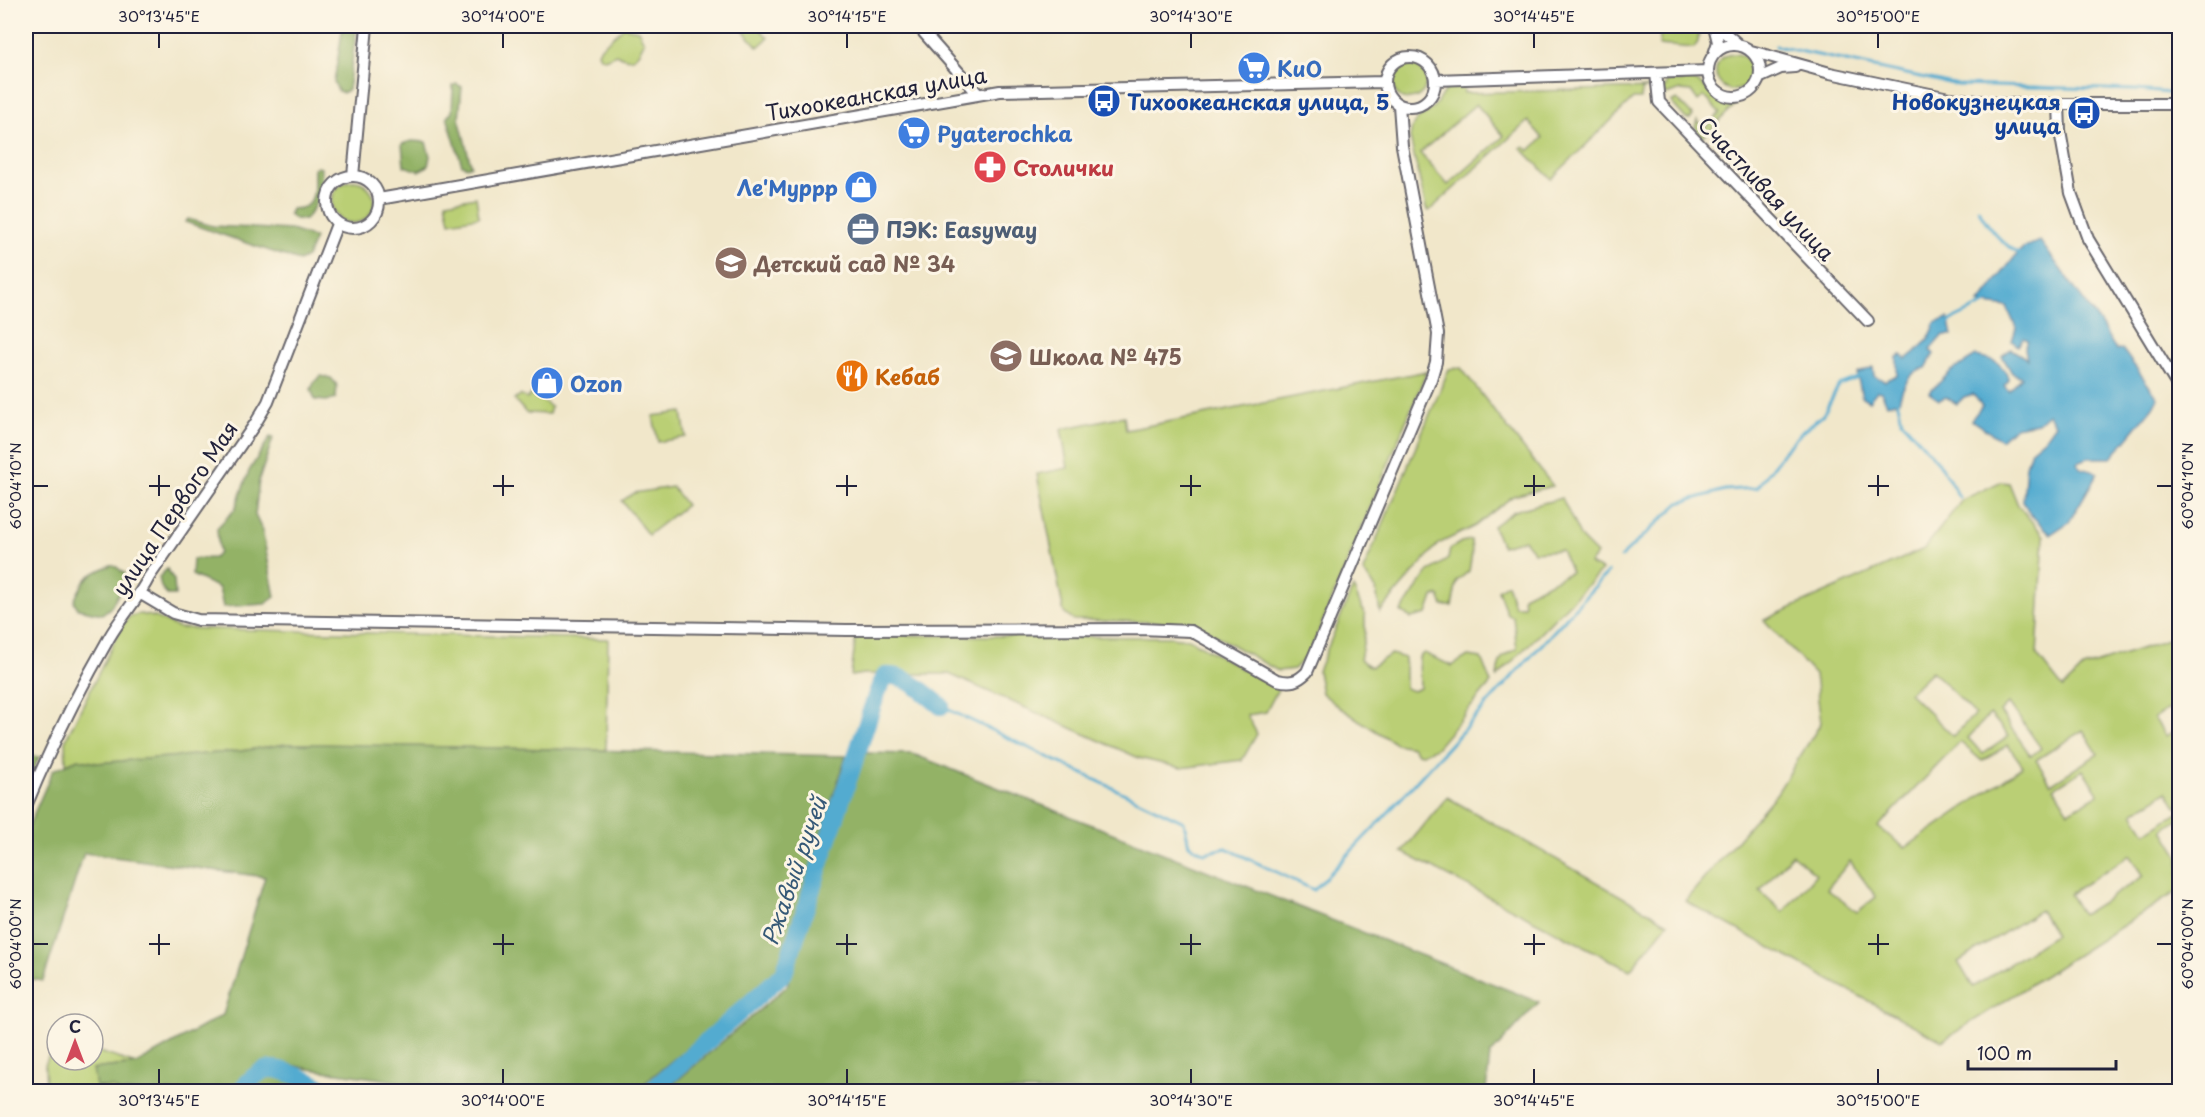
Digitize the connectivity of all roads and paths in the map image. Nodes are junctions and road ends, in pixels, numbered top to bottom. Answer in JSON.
{"nodes":[{"id":1,"x":367,"y":26,"type":"edge"},
{"id":2,"x":918,"y":26,"type":"edge"},
{"id":3,"x":1716,"y":26,"type":"edge"},
{"id":4,"x":1739,"y":45,"type":"junction"},
{"id":5,"x":1751,"y":51,"type":"junction"},
{"id":6,"x":1714,"y":54,"type":"junction"},
{"id":7,"x":1802,"y":66,"type":"junction"},
{"id":8,"x":1708,"y":71,"type":"junction"},
{"id":9,"x":1656,"y":73,"type":"junction"},
{"id":10,"x":1759,"y":78,"type":"junction"},
{"id":11,"x":1435,"y":80,"type":"junction"},
{"id":12,"x":1384,"y":82,"type":"junction"},
{"id":13,"x":978,"y":94,"type":"junction"},
{"id":14,"x":2059,"y":104,"type":"junction"},
{"id":15,"x":2180,"y":104,"type":"edge"},
{"id":16,"x":1399,"y":105,"type":"junction"},
{"id":17,"x":353,"y":176,"type":"junction"},
{"id":18,"x":379,"y":199,"type":"junction"},
{"id":19,"x":337,"y":224,"type":"junction"},
{"id":20,"x":1868,"y":321,"type":"dead end"},
{"id":21,"x":2180,"y":390,"type":"edge"},
{"id":22,"x":141,"y":594,"type":"junction"},
{"id":23,"x":26,"y":806,"type":"edge"}],
"edges":[{"from":1,"to":17,"type":"street"},
{"from":2,"to":13,"type":"street"},
{"from":3,"to":4,"type":"street"},
{"from":3,"to":6,"type":"street"},
{"from":4,"to":5,"type":"street"},
{"from":4,"to":6,"type":"street"},
{"from":5,"to":7,"type":"street"},
{"from":5,"to":10,"type":"street"},
{"from":6,"to":8,"type":"street"},
{"from":7,"to":10,"type":"street"},
{"from":7,"to":14,"type":"street"},
{"from":8,"to":9,"type":"street"},
{"from":8,"to":10,"type":"street"},
{"from":9,"to":11,"type":"street"},
{"from":9,"to":20,"type":"street","name":"Счастливая улица"},
{"from":11,"to":12,"type":"street"},
{"from":11,"to":16,"type":"street"},
{"from":12,"to":13,"type":"street","name":"Тихоокеанская улица"},
{"from":12,"to":16,"type":"street"},
{"from":13,"to":18,"type":"street","name":"Тихоокеанская улица"},
{"from":14,"to":15,"type":"street"},
{"from":14,"to":21,"type":"street"},
{"from":16,"to":22,"type":"street"},
{"from":17,"to":18,"type":"street"},
{"from":17,"to":19,"type":"street"},
{"from":18,"to":19,"type":"street"},
{"from":19,"to":22,"type":"street","name":"улица Первого Мая"},
{"from":22,"to":23,"type":"street","name":"улица Первого Мая"}]}
